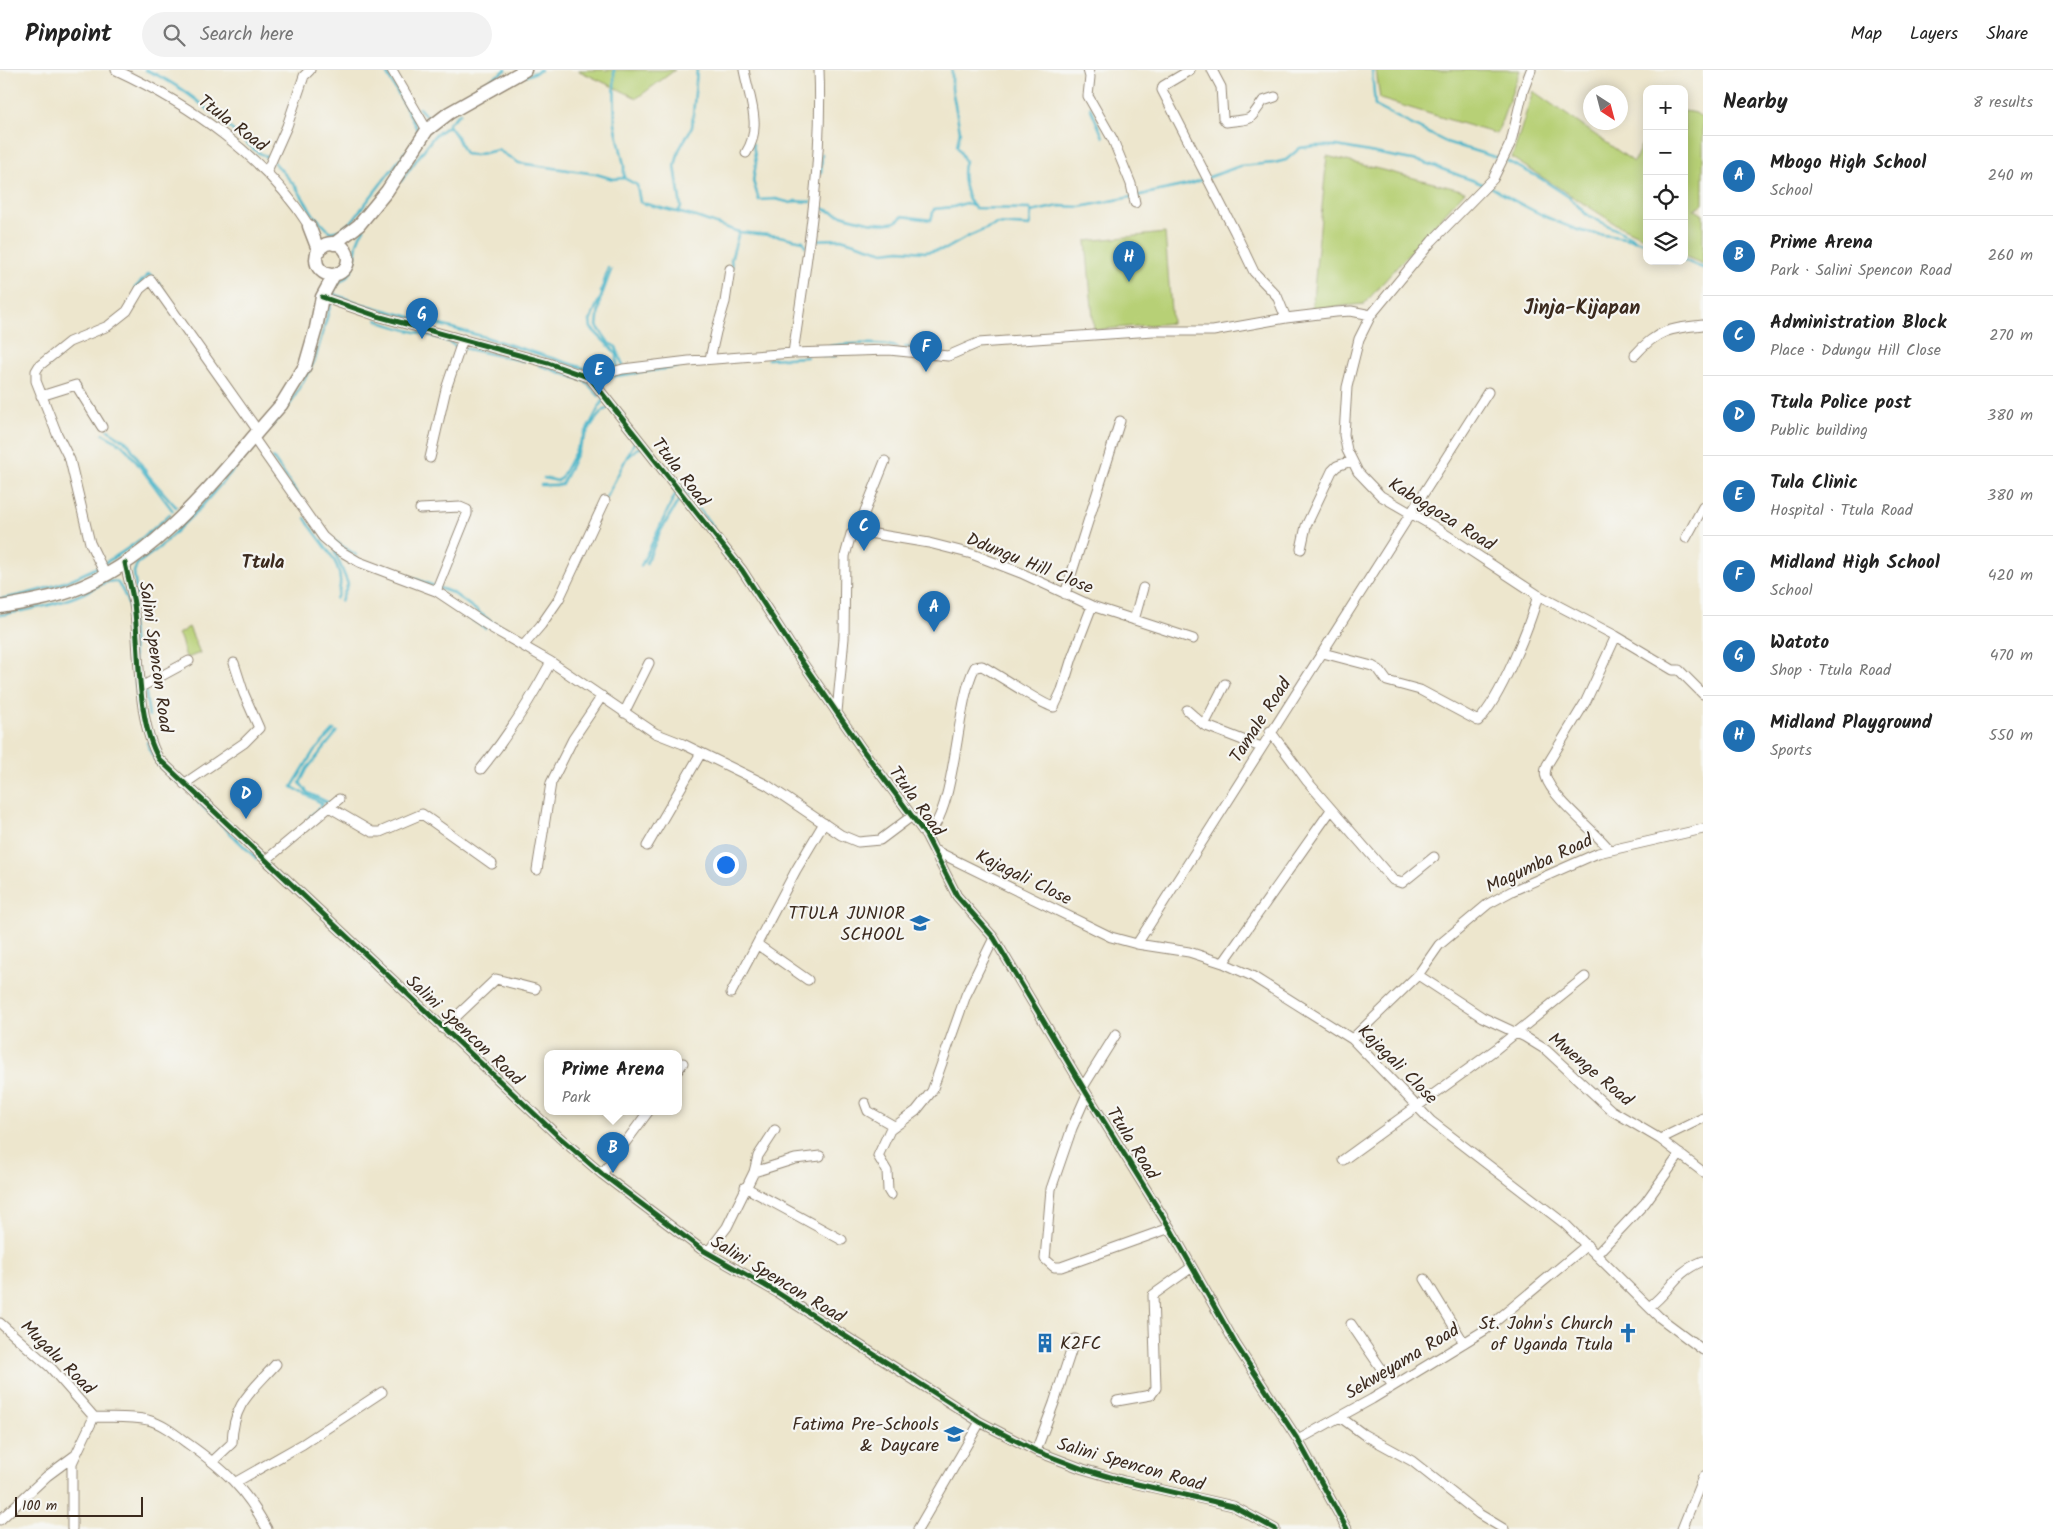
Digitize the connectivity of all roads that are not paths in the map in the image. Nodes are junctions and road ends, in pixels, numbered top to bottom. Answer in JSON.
{"nodes":[{"id":1,"x":116,"y":70,"type":"edge"},
{"id":2,"x":310,"y":70,"type":"edge"},
{"id":3,"x":392,"y":70,"type":"edge"},
{"id":4,"x":524,"y":70,"type":"edge"},
{"id":5,"x":744,"y":70,"type":"edge"},
{"id":6,"x":819,"y":70,"type":"edge"},
{"id":7,"x":1088,"y":70,"type":"edge"},
{"id":8,"x":1190,"y":70,"type":"edge"},
{"id":9,"x":1212,"y":70,"type":"edge"},
{"id":10,"x":1531,"y":70,"type":"edge"},
{"id":11,"x":1275,"y":97,"type":"dead end"},
{"id":12,"x":427,"y":130,"type":"junction"},
{"id":13,"x":746,"y":153,"type":"dead end"},
{"id":14,"x":267,"y":171,"type":"junction"},
{"id":15,"x":1134,"y":198,"type":"dead end"},
{"id":16,"x":358,"y":225,"type":"junction"},
{"id":17,"x":309,"y":226,"type":"joint"},
{"id":18,"x":327,"y":246,"type":"junction"},
{"id":19,"x":347,"y":252,"type":"junction"},
{"id":20,"x":730,"y":269,"type":"dead end"},
{"id":21,"x":328,"y":274,"type":"junction"},
{"id":22,"x":322,"y":296,"type":"junction"},
{"id":23,"x":1371,"y":315,"type":"junction"},
{"id":24,"x":1286,"y":318,"type":"junction"},
{"id":25,"x":1703,"y":325,"type":"edge"},
{"id":26,"x":463,"y":339,"type":"junction"},
{"id":27,"x":792,"y":353,"type":"junction"},
{"id":28,"x":1635,"y":355,"type":"dead end"},
{"id":29,"x":710,"y":360,"type":"junction"},
{"id":30,"x":590,"y":378,"type":"junction"},
{"id":31,"x":1488,"y":392,"type":"dead end"},
{"id":32,"x":41,"y":396,"type":"junction"},
{"id":33,"x":1120,"y":421,"type":"dead end"},
{"id":34,"x":102,"y":428,"type":"dead end"},
{"id":35,"x":255,"y":434,"type":"junction"},
{"id":36,"x":430,"y":458,"type":"dead end"},
{"id":37,"x":884,"y":461,"type":"dead end"},
{"id":38,"x":1351,"y":461,"type":"junction"},
{"id":39,"x":605,"y":501,"type":"dead end"},
{"id":40,"x":1703,"y":507,"type":"edge"},
{"id":41,"x":420,"y":509,"type":"dead end"},
{"id":42,"x":1410,"y":515,"type":"junction"},
{"id":43,"x":857,"y":531,"type":"junction"},
{"id":44,"x":1686,"y":538,"type":"dead end"},
{"id":45,"x":1301,"y":549,"type":"dead end"},
{"id":46,"x":125,"y":563,"type":"junction"},
{"id":47,"x":105,"y":574,"type":"junction"},
{"id":48,"x":1143,"y":588,"type":"dead end"},
{"id":49,"x":436,"y":591,"type":"junction"},
{"id":50,"x":1065,"y":594,"type":"junction"},
{"id":51,"x":1538,"y":595,"type":"junction"},
{"id":52,"x":1092,"y":606,"type":"junction"},
{"id":53,"x":0,"y":607,"type":"edge"},
{"id":54,"x":1134,"y":620,"type":"junction"},
{"id":55,"x":1616,"y":636,"type":"junction"},
{"id":56,"x":1193,"y":639,"type":"dead end"},
{"id":57,"x":523,"y":646,"type":"junction"},
{"id":58,"x":1323,"y":653,"type":"junction"},
{"id":59,"x":189,"y":661,"type":"dead end"},
{"id":60,"x":551,"y":662,"type":"junction"},
{"id":61,"x":649,"y":663,"type":"dead end"},
{"id":62,"x":234,"y":664,"type":"dead end"},
{"id":63,"x":1226,"y":684,"type":"dead end"},
{"id":64,"x":141,"y":688,"type":"junction"},
{"id":65,"x":1702,"y":691,"type":"edge"},
{"id":66,"x":602,"y":696,"type":"junction"},
{"id":67,"x":1187,"y":710,"type":"dead end"},
{"id":68,"x":837,"y":712,"type":"junction"},
{"id":69,"x":624,"y":713,"type":"junction"},
{"id":70,"x":1204,"y":725,"type":"junction"},
{"id":71,"x":1270,"y":731,"type":"junction"},
{"id":72,"x":1261,"y":747,"type":"junction"},
{"id":73,"x":701,"y":753,"type":"junction"},
{"id":74,"x":481,"y":769,"type":"dead end"},
{"id":75,"x":184,"y":784,"type":"junction"},
{"id":76,"x":339,"y":799,"type":"dead end"},
{"id":77,"x":329,"y":807,"type":"junction"},
{"id":78,"x":1331,"y":810,"type":"junction"},
{"id":79,"x":912,"y":816,"type":"junction"},
{"id":80,"x":824,"y":823,"type":"junction"},
{"id":81,"x":1703,"y":829,"type":"edge"},
{"id":82,"x":926,"y":835,"type":"junction"},
{"id":83,"x":647,"y":846,"type":"dead end"},
{"id":84,"x":1609,"y":849,"type":"junction"},
{"id":85,"x":936,"y":851,"type":"junction"},
{"id":86,"x":1434,"y":857,"type":"dead end"},
{"id":87,"x":266,"y":860,"type":"junction"},
{"id":88,"x":492,"y":864,"type":"dead end"},
{"id":89,"x":537,"y":870,"type":"dead end"},
{"id":90,"x":994,"y":938,"type":"junction"},
{"id":91,"x":1137,"y":944,"type":"junction"},
{"id":92,"x":758,"y":945,"type":"junction"},
{"id":93,"x":1223,"y":963,"type":"junction"},
{"id":94,"x":1418,"y":975,"type":"junction"},
{"id":95,"x":1585,"y":977,"type":"dead end"},
{"id":96,"x":808,"y":980,"type":"dead end"},
{"id":97,"x":534,"y":989,"type":"dead end"},
{"id":98,"x":731,"y":993,"type":"dead end"},
{"id":99,"x":443,"y":1029,"type":"junction"},
{"id":100,"x":1516,"y":1033,"type":"junction"},
{"id":101,"x":1116,"y":1034,"type":"dead end"},
{"id":102,"x":1352,"y":1039,"type":"junction"},
{"id":103,"x":1085,"y":1091,"type":"junction"},
{"id":104,"x":865,"y":1102,"type":"dead end"},
{"id":105,"x":1418,"y":1108,"type":"junction"},
{"id":106,"x":646,"y":1115,"type":"edge"},
{"id":107,"x":1703,"y":1118,"type":"edge"},
{"id":108,"x":894,"y":1126,"type":"junction"},
{"id":109,"x":775,"y":1130,"type":"dead end"},
{"id":110,"x":1660,"y":1140,"type":"junction"},
{"id":111,"x":1680,"y":1154,"type":"junction"},
{"id":112,"x":820,"y":1156,"type":"dead end"},
{"id":113,"x":1343,"y":1160,"type":"dead end"},
{"id":114,"x":754,"y":1172,"type":"junction"},
{"id":115,"x":1703,"y":1172,"type":"edge"},
{"id":116,"x":602,"y":1174,"type":"junction"},
{"id":117,"x":745,"y":1187,"type":"junction"},
{"id":118,"x":891,"y":1195,"type":"dead end"},
{"id":119,"x":1170,"y":1228,"type":"junction"},
{"id":120,"x":842,"y":1240,"type":"dead end"},
{"id":121,"x":1586,"y":1245,"type":"junction"},
{"id":122,"x":704,"y":1250,"type":"junction"},
{"id":123,"x":1596,"y":1255,"type":"junction"},
{"id":124,"x":1703,"y":1261,"type":"edge"},
{"id":125,"x":1192,"y":1267,"type":"junction"},
{"id":126,"x":1424,"y":1279,"type":"dead end"},
{"id":127,"x":1649,"y":1307,"type":"junction"},
{"id":128,"x":0,"y":1324,"type":"edge"},
{"id":129,"x":1351,"y":1324,"type":"dead end"},
{"id":130,"x":1075,"y":1339,"type":"dead end"},
{"id":131,"x":1464,"y":1343,"type":"junction"},
{"id":132,"x":1703,"y":1350,"type":"edge"},
{"id":133,"x":276,"y":1364,"type":"dead end"},
{"id":134,"x":1394,"y":1386,"type":"junction"},
{"id":135,"x":382,"y":1392,"type":"dead end"},
{"id":136,"x":1117,"y":1401,"type":"dead end"},
{"id":137,"x":1340,"y":1416,"type":"junction"},
{"id":138,"x":94,"y":1417,"type":"junction"},
{"id":139,"x":980,"y":1422,"type":"junction"},
{"id":140,"x":1298,"y":1440,"type":"junction"},
{"id":141,"x":1036,"y":1451,"type":"junction"},
{"id":142,"x":74,"y":1456,"type":"junction"},
{"id":143,"x":213,"y":1461,"type":"junction"},
{"id":144,"x":1703,"y":1477,"type":"edge"},
{"id":145,"x":236,"y":1482,"type":"junction"},
{"id":146,"x":0,"y":1520,"type":"edge"},
{"id":147,"x":1504,"y":1528,"type":"edge"},
{"id":148,"x":72,"y":1529,"type":"edge"},
{"id":149,"x":267,"y":1529,"type":"edge"},
{"id":150,"x":918,"y":1529,"type":"edge"},
{"id":151,"x":1275,"y":1529,"type":"edge"},
{"id":152,"x":1347,"y":1529,"type":"edge"},
{"id":153,"x":1682,"y":1529,"type":"edge"}],
"edges":[{"from":1,"to":14,"type":"street","name":"Ttula Road"},
{"from":2,"to":14,"type":"street"},
{"from":3,"to":12,"type":"street"},
{"from":4,"to":12,"type":"street"},
{"from":5,"to":13,"type":"street"},
{"from":6,"to":27,"type":"street"},
{"from":7,"to":15,"type":"street"},
{"from":8,"to":24,"type":"street"},
{"from":9,"to":11,"type":"street"},
{"from":10,"to":23,"type":"street","name":"Kaboggoza Road"},
{"from":12,"to":16,"type":"street"},
{"from":14,"to":17,"type":"street","name":"Ttula Road"},
{"from":16,"to":18,"type":"street"},
{"from":16,"to":19,"type":"street"},
{"from":17,"to":18,"type":"street","name":"Ttula Road"},
{"from":18,"to":19,"type":"street"},
{"from":18,"to":21,"type":"street"},
{"from":19,"to":21,"type":"street"},
{"from":20,"to":29,"type":"street"},
{"from":21,"to":22,"type":"street"},
{"from":22,"to":26,"type":"street"},
{"from":22,"to":35,"type":"street"},
{"from":23,"to":24,"type":"street"},
{"from":23,"to":38,"type":"street","name":"Kaboggoza Road"},
{"from":24,"to":27,"type":"street"},
{"from":25,"to":28,"type":"street"},
{"from":26,"to":30,"type":"street"},
{"from":26,"to":36,"type":"street"},
{"from":27,"to":29,"type":"street"},
{"from":29,"to":30,"type":"street"},
{"from":30,"to":68,"type":"street","name":"Ttula Road"},
{"from":31,"to":42,"type":"street","name":"Tamale Road"},
{"from":32,"to":34,"type":"street"},
{"from":32,"to":35,"type":"street"},
{"from":32,"to":47,"type":"street"},
{"from":33,"to":50,"type":"street"},
{"from":35,"to":46,"type":"street"},
{"from":35,"to":49,"type":"street"},
{"from":37,"to":43,"type":"street"},
{"from":38,"to":42,"type":"street","name":"Kaboggoza Road"},
{"from":38,"to":45,"type":"street"},
{"from":39,"to":57,"type":"street"},
{"from":40,"to":44,"type":"street"},
{"from":41,"to":49,"type":"street"},
{"from":42,"to":51,"type":"street","name":"Kaboggoza Road"},
{"from":42,"to":58,"type":"street","name":"Tamale Road"},
{"from":43,"to":50,"type":"street","name":"Ddungu Hill Close"},
{"from":43,"to":68,"type":"street"},
{"from":46,"to":47,"type":"street"},
{"from":46,"to":64,"type":"street","name":"Salini Spencon Road"},
{"from":47,"to":53,"type":"street"},
{"from":48,"to":54,"type":"street"},
{"from":49,"to":57,"type":"street"},
{"from":50,"to":52,"type":"street","name":"Ddungu Hill Close"},
{"from":51,"to":55,"type":"street","name":"Kaboggoza Road"},
{"from":51,"to":58,"type":"street"},
{"from":52,"to":54,"type":"street","name":"Ddungu Hill Close"},
{"from":52,"to":82,"type":"street"},
{"from":54,"to":56,"type":"street","name":"Ddungu Hill Close"},
{"from":55,"to":65,"type":"street","name":"Kaboggoza Road"},
{"from":55,"to":84,"type":"street"},
{"from":57,"to":60,"type":"street"},
{"from":58,"to":71,"type":"street","name":"Tamale Road"},
{"from":59,"to":64,"type":"street"},
{"from":60,"to":66,"type":"street"},
{"from":60,"to":74,"type":"street"},
{"from":61,"to":69,"type":"street"},
{"from":62,"to":75,"type":"street"},
{"from":63,"to":70,"type":"street"},
{"from":64,"to":75,"type":"street","name":"Salini Spencon Road"},
{"from":66,"to":69,"type":"street"},
{"from":66,"to":89,"type":"street"},
{"from":67,"to":70,"type":"street"},
{"from":68,"to":79,"type":"street","name":"Ttula Road"},
{"from":69,"to":73,"type":"street"},
{"from":70,"to":72,"type":"street"},
{"from":71,"to":72,"type":"street","name":"Tamale Road"},
{"from":71,"to":78,"type":"street"},
{"from":72,"to":91,"type":"street","name":"Tamale Road"},
{"from":73,"to":80,"type":"street"},
{"from":73,"to":83,"type":"street"},
{"from":75,"to":87,"type":"street","name":"Salini Spencon Road"},
{"from":76,"to":77,"type":"street"},
{"from":77,"to":87,"type":"street"},
{"from":77,"to":88,"type":"street"},
{"from":78,"to":86,"type":"street"},
{"from":78,"to":93,"type":"street"},
{"from":79,"to":80,"type":"street"},
{"from":79,"to":82,"type":"street","name":"Ttula Road"},
{"from":80,"to":92,"type":"street"},
{"from":81,"to":84,"type":"street","name":"Magumba Road"},
{"from":82,"to":85,"type":"street","name":"Ttula Road"},
{"from":84,"to":94,"type":"street","name":"Magumba Road"},
{"from":85,"to":90,"type":"street","name":"Ttula Road"},
{"from":85,"to":91,"type":"street","name":"Kajagali Close"},
{"from":87,"to":99,"type":"street","name":"Salini Spencon Road"},
{"from":90,"to":103,"type":"street","name":"Ttula Road"},
{"from":90,"to":108,"type":"street"},
{"from":91,"to":93,"type":"street","name":"Kajagali Close"},
{"from":92,"to":96,"type":"street"},
{"from":92,"to":98,"type":"street"},
{"from":93,"to":102,"type":"street","name":"Kajagali Close"},
{"from":94,"to":100,"type":"street","name":"Mwenge Road"},
{"from":94,"to":102,"type":"street","name":"Magumba Road"},
{"from":95,"to":100,"type":"street"},
{"from":97,"to":99,"type":"street"},
{"from":99,"to":116,"type":"street","name":"Salini Spencon Road"},
{"from":100,"to":105,"type":"street"},
{"from":100,"to":110,"type":"street","name":"Mwenge Road"},
{"from":101,"to":103,"type":"street"},
{"from":102,"to":105,"type":"street","name":"Kajagali Close"},
{"from":103,"to":119,"type":"street","name":"Ttula Road"},
{"from":103,"to":119,"type":"street"},
{"from":104,"to":108,"type":"street"},
{"from":105,"to":113,"type":"street"},
{"from":105,"to":121,"type":"street","name":"Kajagali Close"},
{"from":106,"to":116,"type":"street"},
{"from":107,"to":110,"type":"street"},
{"from":108,"to":118,"type":"street"},
{"from":109,"to":114,"type":"street"},
{"from":110,"to":111,"type":"street","name":"Mwenge Road"},
{"from":111,"to":115,"type":"street","name":"Mwenge Road"},
{"from":111,"to":123,"type":"street"},
{"from":112,"to":114,"type":"street"},
{"from":114,"to":117,"type":"street"},
{"from":116,"to":122,"type":"street","name":"Salini Spencon Road"},
{"from":117,"to":120,"type":"street"},
{"from":117,"to":122,"type":"street"},
{"from":119,"to":125,"type":"street","name":"Ttula Road"},
{"from":121,"to":123,"type":"street","name":"Kajagali Close"},
{"from":121,"to":131,"type":"street","name":"Sekweyama Road"},
{"from":122,"to":139,"type":"street","name":"Salini Spencon Road"},
{"from":123,"to":127,"type":"street","name":"Kajagali Close"},
{"from":124,"to":127,"type":"street"},
{"from":125,"to":136,"type":"street"},
{"from":125,"to":140,"type":"street","name":"Ttula Road"},
{"from":126,"to":131,"type":"street"},
{"from":127,"to":132,"type":"street","name":"Kajagali Close"},
{"from":128,"to":138,"type":"street","name":"Mugalu Road"},
{"from":129,"to":134,"type":"street"},
{"from":130,"to":141,"type":"street"},
{"from":131,"to":134,"type":"street","name":"Sekweyama Road"},
{"from":133,"to":143,"type":"street"},
{"from":134,"to":137,"type":"street","name":"Sekweyama Road"},
{"from":135,"to":145,"type":"street"},
{"from":137,"to":140,"type":"street","name":"Sekweyama Road"},
{"from":137,"to":147,"type":"street"},
{"from":138,"to":142,"type":"street","name":"Mugalu Road"},
{"from":138,"to":143,"type":"street"},
{"from":139,"to":141,"type":"street","name":"Salini Spencon Road"},
{"from":139,"to":150,"type":"street"},
{"from":140,"to":152,"type":"street","name":"Ttula Road"},
{"from":141,"to":151,"type":"street","name":"Salini Spencon Road"},
{"from":142,"to":146,"type":"street"},
{"from":142,"to":148,"type":"street","name":"Mugalu Road"},
{"from":143,"to":145,"type":"street"},
{"from":144,"to":153,"type":"street"},
{"from":145,"to":149,"type":"street"}]}
